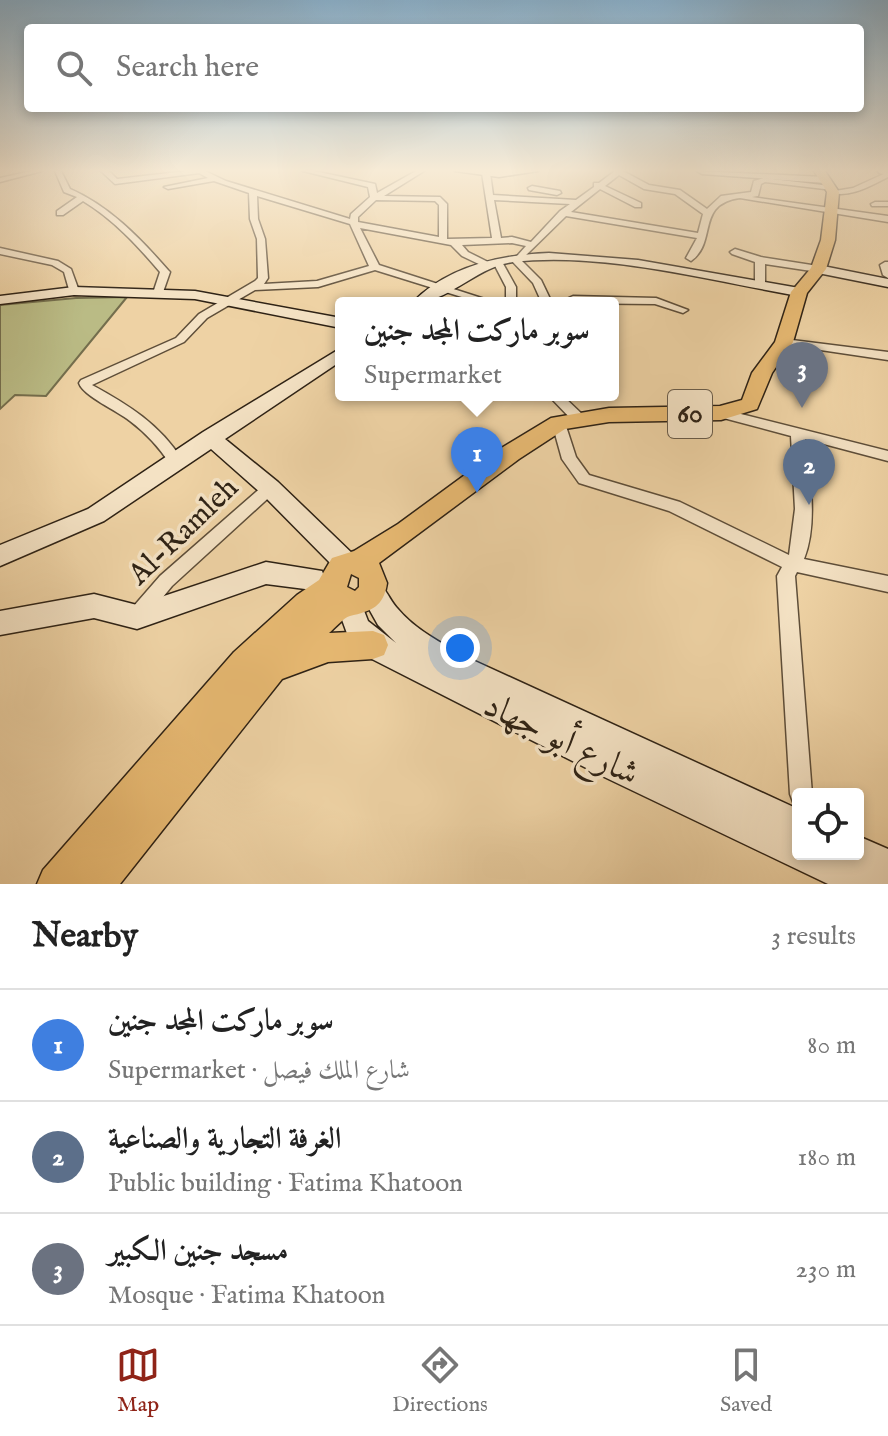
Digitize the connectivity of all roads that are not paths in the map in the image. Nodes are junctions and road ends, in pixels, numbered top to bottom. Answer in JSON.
{"nodes":[{"id":1,"x":106,"y":212,"type":"edge"},
{"id":2,"x":253,"y":212,"type":"edge"},
{"id":3,"x":321,"y":212,"type":"edge"},
{"id":4,"x":357,"y":212,"type":"edge"},
{"id":5,"x":443,"y":212,"type":"edge"},
{"id":6,"x":492,"y":212,"type":"edge"},
{"id":7,"x":828,"y":212,"type":"edge"},
{"id":8,"x":563,"y":213,"type":"joint"},
{"id":9,"x":707,"y":213,"type":"edge"},
{"id":10,"x":353,"y":222,"type":"junction"},
{"id":11,"x":702,"y":236,"type":"junction"},
{"id":12,"x":443,"y":240,"type":"junction"},
{"id":13,"x":497,"y":241,"type":"junction"},
{"id":14,"x":454,"y":243,"type":"junction"},
{"id":15,"x":533,"y":245,"type":"junction"},
{"id":16,"x":0,"y":251,"type":"edge"},
{"id":17,"x":735,"y":252,"type":"dead end"},
{"id":18,"x":518,"y":258,"type":"junction"},
{"id":19,"x":691,"y":258,"type":"dead end"},
{"id":20,"x":760,"y":260,"type":"junction"},
{"id":21,"x":492,"y":263,"type":"junction"},
{"id":22,"x":888,"y":265,"type":"edge"},
{"id":23,"x":375,"y":267,"type":"junction"},
{"id":24,"x":818,"y":269,"type":"junction"},
{"id":25,"x":888,"y":275,"type":"edge"},
{"id":26,"x":888,"y":283,"type":"edge"},
{"id":27,"x":760,"y":285,"type":"junction"},
{"id":28,"x":255,"y":287,"type":"junction"},
{"id":29,"x":442,"y":289,"type":"junction"},
{"id":30,"x":74,"y":291,"type":"junction"},
{"id":31,"x":799,"y":292,"type":"junction"},
{"id":32,"x":158,"y":293,"type":"junction"},
{"id":33,"x":429,"y":297,"type":"edge"},
{"id":34,"x":471,"y":297,"type":"edge"},
{"id":35,"x":512,"y":297,"type":"edge"},
{"id":36,"x":544,"y":297,"type":"edge"},
{"id":37,"x":0,"y":300,"type":"edge"},
{"id":38,"x":619,"y":300,"type":"edge"},
{"id":39,"x":230,"y":302,"type":"junction"},
{"id":40,"x":683,"y":310,"type":"dead end"},
{"id":41,"x":335,"y":322,"type":"edge"},
{"id":42,"x":784,"y":342,"type":"junction"},
{"id":43,"x":888,"y":356,"type":"edge"},
{"id":44,"x":335,"y":357,"type":"edge"},
{"id":45,"x":557,"y":401,"type":"edge"},
{"id":46,"x":721,"y":413,"type":"junction"},
{"id":47,"x":568,"y":421,"type":"junction"},
{"id":48,"x":797,"y":432,"type":"junction"},
{"id":49,"x":210,"y":437,"type":"junction"},
{"id":50,"x":888,"y":456,"type":"edge"},
{"id":51,"x":175,"y":460,"type":"junction"},
{"id":52,"x":270,"y":488,"type":"junction"},
{"id":53,"x":0,"y":556,"type":"edge"},
{"id":54,"x":792,"y":564,"type":"junction"},
{"id":55,"x":348,"y":584,"type":"junction"},
{"id":56,"x":888,"y":584,"type":"edge"},
{"id":57,"x":137,"y":617,"type":"junction"},
{"id":58,"x":0,"y":623,"type":"edge"},
{"id":59,"x":373,"y":645,"type":"junction"},
{"id":60,"x":268,"y":671,"type":"junction"},
{"id":61,"x":801,"y":788,"type":"edge"},
{"id":62,"x":792,"y":842,"type":"edge"},
{"id":63,"x":792,"y":843,"type":"edge"},
{"id":64,"x":864,"y":856,"type":"edge"},
{"id":65,"x":824,"y":860,"type":"edge"},
{"id":66,"x":888,"y":867,"type":"edge"},
{"id":67,"x":57,"y":884,"type":"edge"},
{"id":68,"x":95,"y":884,"type":"edge"},
{"id":69,"x":867,"y":884,"type":"edge"}],
"edges":[{"from":1,"to":32,"type":"street"},
{"from":2,"to":28,"type":"street"},
{"from":3,"to":10,"type":"street"},
{"from":4,"to":10,"type":"street"},
{"from":5,"to":12,"type":"street"},
{"from":6,"to":13,"type":"street"},
{"from":7,"to":24,"type":"main road","number":"60"},
{"from":8,"to":11,"type":"street"},
{"from":8,"to":15,"type":"street"},
{"from":9,"to":11,"type":"street"},
{"from":10,"to":12,"type":"street"},
{"from":10,"to":23,"type":"street"},
{"from":11,"to":19,"type":"street"},
{"from":12,"to":14,"type":"street"},
{"from":13,"to":14,"type":"street"},
{"from":13,"to":15,"type":"street"},
{"from":14,"to":21,"type":"street"},
{"from":15,"to":18,"type":"street"},
{"from":16,"to":30,"type":"street"},
{"from":17,"to":20,"type":"street"},
{"from":18,"to":21,"type":"street"},
{"from":18,"to":27,"type":"street"},
{"from":18,"to":36,"type":"street"},
{"from":20,"to":24,"type":"street"},
{"from":20,"to":27,"type":"street"},
{"from":21,"to":29,"type":"street"},
{"from":21,"to":35,"type":"street"},
{"from":22,"to":25,"type":"street"},
{"from":23,"to":28,"type":"street"},
{"from":23,"to":29,"type":"street"},
{"from":24,"to":26,"type":"street"},
{"from":24,"to":31,"type":"main road","number":"60"},
{"from":27,"to":31,"type":"street"},
{"from":28,"to":39,"type":"street"},
{"from":29,"to":33,"type":"street"},
{"from":29,"to":34,"type":"street"},
{"from":30,"to":32,"type":"street"},
{"from":30,"to":37,"type":"street"},
{"from":31,"to":42,"type":"main road","number":"60"},
{"from":32,"to":39,"type":"street"},
{"from":38,"to":40,"type":"street"},
{"from":39,"to":41,"type":"street"},
{"from":39,"to":51,"type":"street"},
{"from":42,"to":43,"type":"street"},
{"from":42,"to":46,"type":"main road","number":"60"},
{"from":44,"to":49,"type":"street"},
{"from":45,"to":47,"type":"street"},
{"from":46,"to":47,"type":"main road","number":"60"},
{"from":46,"to":48,"type":"street"},
{"from":47,"to":54,"type":"street"},
{"from":47,"to":55,"type":"main road"},
{"from":48,"to":50,"type":"street"},
{"from":48,"to":54,"type":"street"},
{"from":49,"to":51,"type":"street"},
{"from":49,"to":52,"type":"street"},
{"from":51,"to":53,"type":"street"},
{"from":52,"to":55,"type":"street"},
{"from":52,"to":57,"type":"street","name":"Al-Ramleh"},
{"from":54,"to":56,"type":"street"},
{"from":54,"to":61,"type":"street"},
{"from":55,"to":57,"type":"street"},
{"from":55,"to":59,"type":"street","name":"شارع أبو جهاد"},
{"from":55,"to":60,"type":"main road"},
{"from":55,"to":62,"type":"street","name":"شارع أبو جهاد"},
{"from":55,"to":67,"type":"main road"},
{"from":57,"to":58,"type":"street"},
{"from":59,"to":60,"type":"main road"},
{"from":59,"to":63,"type":"street","name":"شارع أبو جهاد"},
{"from":60,"to":68,"type":"main road"},
{"from":64,"to":66,"type":"street"},
{"from":65,"to":69,"type":"street","name":"شارع أبو جهاد"}]}
